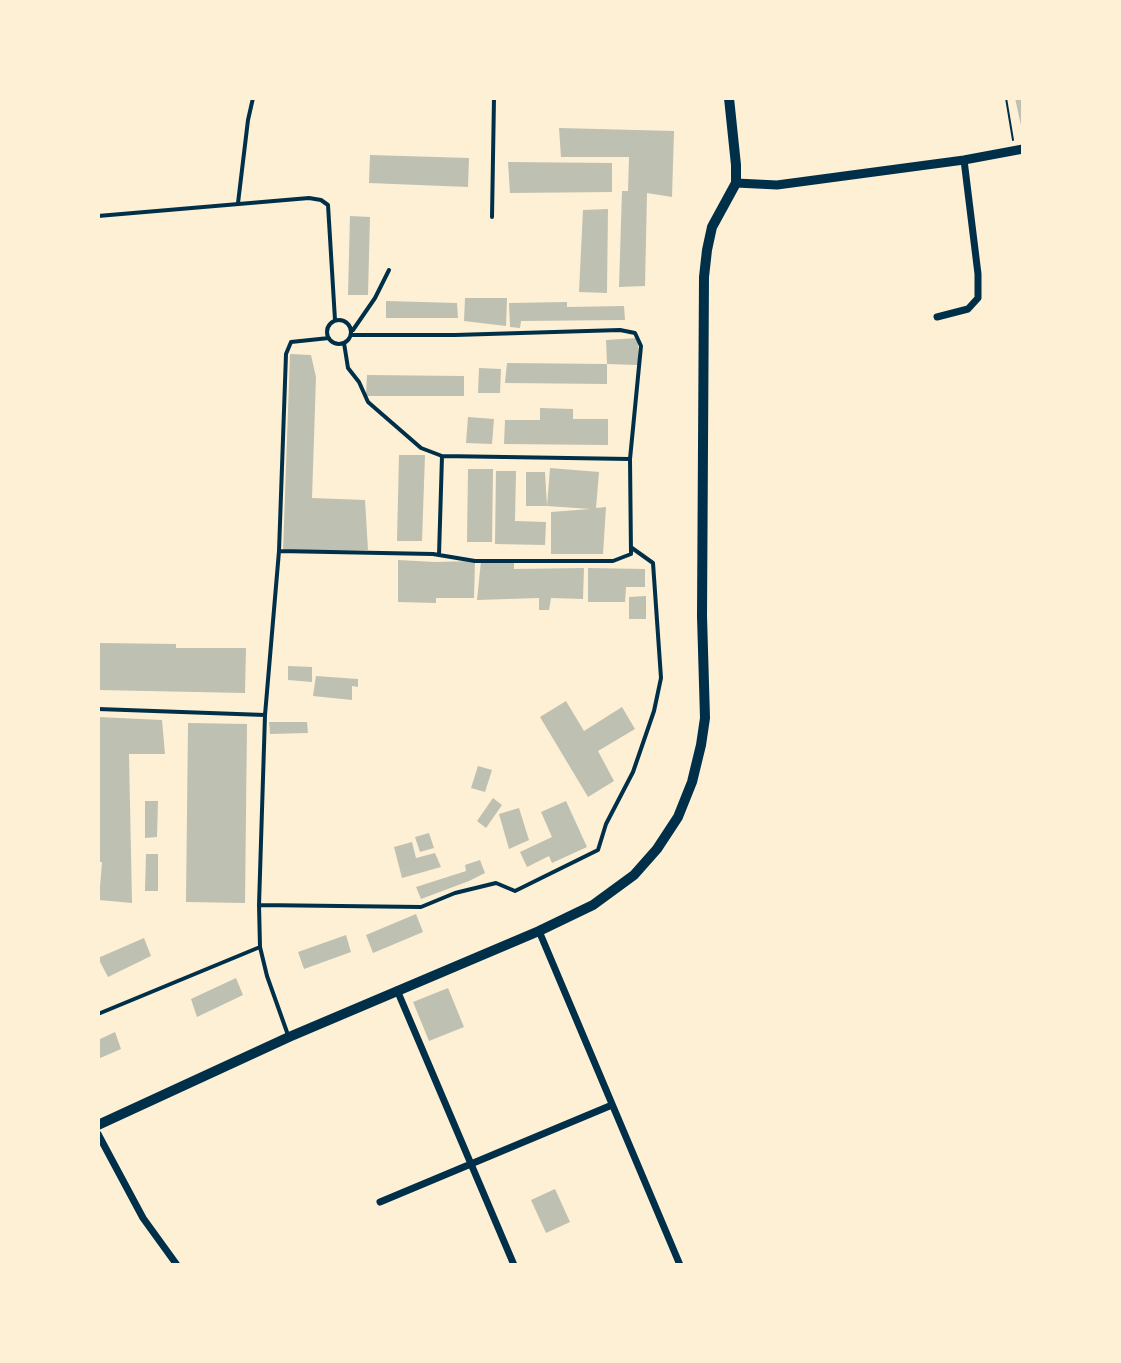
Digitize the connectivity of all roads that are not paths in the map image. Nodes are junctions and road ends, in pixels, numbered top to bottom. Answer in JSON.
{"nodes":[{"id":1,"x":253,"y":98,"type":"edge"},
{"id":2,"x":494,"y":98,"type":"edge"},
{"id":3,"x":729,"y":98,"type":"edge"},
{"id":4,"x":1019,"y":150,"type":"edge"},
{"id":5,"x":964,"y":160,"type":"junction"},
{"id":6,"x":736,"y":183,"type":"junction"},
{"id":7,"x":238,"y":203,"type":"junction"},
{"id":8,"x":98,"y":216,"type":"edge"},
{"id":9,"x":492,"y":217,"type":"dead end"},
{"id":10,"x":389,"y":270,"type":"dead end"},
{"id":11,"x":937,"y":317,"type":"dead end"},
{"id":12,"x":335,"y":320,"type":"junction"},
{"id":13,"x":352,"y":334,"type":"junction"},
{"id":14,"x":329,"y":338,"type":"junction"},
{"id":15,"x":344,"y":343,"type":"junction"},
{"id":16,"x":442,"y":456,"type":"junction"},
{"id":17,"x":630,"y":459,"type":"junction"},
{"id":18,"x":632,"y":548,"type":"junction"},
{"id":19,"x":279,"y":551,"type":"junction"},
{"id":20,"x":439,"y":555,"type":"junction"},
{"id":21,"x":98,"y":709,"type":"edge"},
{"id":22,"x":265,"y":715,"type":"junction"},
{"id":23,"x":259,"y":905,"type":"junction"},
{"id":24,"x":539,"y":931,"type":"junction"},
{"id":25,"x":260,"y":947,"type":"junction"},
{"id":26,"x":397,"y":990,"type":"junction"},
{"id":27,"x":98,"y":1014,"type":"edge"},
{"id":28,"x":289,"y":1037,"type":"junction"},
{"id":29,"x":612,"y":1105,"type":"junction"},
{"id":30,"x":98,"y":1125,"type":"edge"},
{"id":31,"x":98,"y":1134,"type":"edge"},
{"id":32,"x":471,"y":1164,"type":"junction"},
{"id":33,"x":380,"y":1202,"type":"dead end"},
{"id":34,"x":177,"y":1265,"type":"edge"},
{"id":35,"x":514,"y":1265,"type":"edge"},
{"id":36,"x":680,"y":1265,"type":"edge"}],
"edges":[{"from":1,"to":7,"type":"lane"},
{"from":2,"to":9,"type":"lane"},
{"from":3,"to":6,"type":"main road"},
{"from":4,"to":5,"type":"street"},
{"from":5,"to":6,"type":"street"},
{"from":5,"to":11,"type":"street"},
{"from":6,"to":24,"type":"main road"},
{"from":7,"to":8,"type":"lane"},
{"from":7,"to":12,"type":"lane"},
{"from":10,"to":13,"type":"lane"},
{"from":12,"to":13,"type":"lane"},
{"from":12,"to":14,"type":"lane"},
{"from":13,"to":15,"type":"lane"},
{"from":13,"to":17,"type":"lane"},
{"from":14,"to":15,"type":"lane"},
{"from":14,"to":19,"type":"lane"},
{"from":15,"to":16,"type":"lane"},
{"from":16,"to":17,"type":"lane"},
{"from":16,"to":20,"type":"lane"},
{"from":17,"to":18,"type":"lane"},
{"from":18,"to":20,"type":"lane"},
{"from":18,"to":23,"type":"lane"},
{"from":19,"to":20,"type":"lane"},
{"from":19,"to":22,"type":"lane"},
{"from":21,"to":22,"type":"lane"},
{"from":22,"to":23,"type":"lane"},
{"from":23,"to":25,"type":"lane"},
{"from":24,"to":26,"type":"main road"},
{"from":24,"to":29,"type":"street"},
{"from":25,"to":27,"type":"lane"},
{"from":25,"to":28,"type":"lane"},
{"from":26,"to":28,"type":"main road"},
{"from":26,"to":32,"type":"street"},
{"from":28,"to":30,"type":"main road"},
{"from":29,"to":32,"type":"street"},
{"from":29,"to":36,"type":"street"},
{"from":31,"to":34,"type":"street"},
{"from":32,"to":33,"type":"street"},
{"from":32,"to":35,"type":"street"}]}
